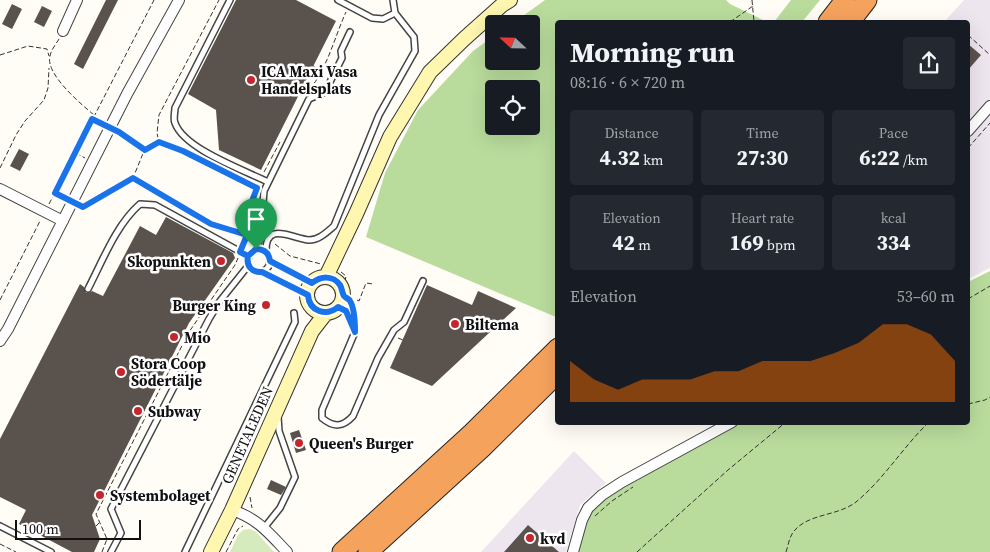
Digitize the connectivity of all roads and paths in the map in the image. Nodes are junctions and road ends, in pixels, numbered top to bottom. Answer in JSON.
{"nodes":[{"id":1,"x":154,"y":0,"type":"edge"},
{"id":2,"x":179,"y":0,"type":"edge"},
{"id":3,"x":219,"y":0,"type":"edge"},
{"id":4,"x":230,"y":0,"type":"edge"},
{"id":5,"x":338,"y":0,"type":"edge"},
{"id":6,"x":394,"y":0,"type":"edge"},
{"id":7,"x":752,"y":0,"type":"edge"},
{"id":8,"x":845,"y":0,"type":"edge"},
{"id":9,"x":868,"y":0,"type":"edge"},
{"id":10,"x":75,"y":1,"type":"edge"},
{"id":11,"x":504,"y":2,"type":"edge"},
{"id":12,"x":753,"y":6,"type":"junction"},
{"id":13,"x":395,"y":14,"type":"junction"},
{"id":14,"x":733,"y":20,"type":"edge"},
{"id":15,"x":754,"y":20,"type":"edge"},
{"id":16,"x":830,"y":20,"type":"edge"},
{"id":17,"x":852,"y":20,"type":"edge"},
{"id":18,"x":63,"y":30,"type":"joint"},
{"id":19,"x":350,"y":32,"type":"dead end"},
{"id":20,"x":970,"y":37,"type":"edge"},
{"id":21,"x":0,"y":55,"type":"edge"},
{"id":22,"x":990,"y":55,"type":"edge"},
{"id":23,"x":49,"y":57,"type":"junction"},
{"id":24,"x":314,"y":66,"type":"dead end"},
{"id":25,"x":49,"y":68,"type":"junction"},
{"id":26,"x":322,"y":70,"type":"dead end"},
{"id":27,"x":990,"y":106,"type":"edge"},
{"id":28,"x":94,"y":115,"type":"junction"},
{"id":29,"x":92,"y":119,"type":"junction"},
{"id":30,"x":990,"y":123,"type":"edge"},
{"id":31,"x":110,"y":128,"type":"junction"},
{"id":32,"x":970,"y":128,"type":"edge"},
{"id":33,"x":159,"y":142,"type":"junction"},
{"id":34,"x":970,"y":146,"type":"edge"},
{"id":35,"x":145,"y":150,"type":"junction"},
{"id":36,"x":268,"y":155,"type":"dead end"},
{"id":37,"x":272,"y":157,"type":"dead end"},
{"id":38,"x":0,"y":168,"type":"edge"},
{"id":39,"x":133,"y":178,"type":"junction"},
{"id":40,"x":268,"y":182,"type":"junction"},
{"id":41,"x":0,"y":189,"type":"edge"},
{"id":42,"x":55,"y":193,"type":"junction"},
{"id":43,"x":73,"y":201,"type":"junction"},
{"id":44,"x":45,"y":212,"type":"junction"},
{"id":45,"x":63,"y":221,"type":"junction"},
{"id":46,"x":247,"y":235,"type":"junction"},
{"id":47,"x":256,"y":249,"type":"junction"},
{"id":48,"x":240,"y":252,"type":"junction"},
{"id":49,"x":266,"y":252,"type":"junction"},
{"id":50,"x":248,"y":256,"type":"junction"},
{"id":51,"x":270,"y":261,"type":"junction"},
{"id":52,"x":248,"y":266,"type":"junction"},
{"id":53,"x":254,"y":271,"type":"junction"},
{"id":54,"x":262,"y":272,"type":"junction"},
{"id":55,"x":238,"y":280,"type":"junction"},
{"id":56,"x":423,"y":281,"type":"dead end"},
{"id":57,"x":373,"y":284,"type":"dead end"},
{"id":58,"x":990,"y":286,"type":"edge"},
{"id":59,"x":88,"y":289,"type":"dead end"},
{"id":60,"x":311,"y":295,"type":"junction"},
{"id":61,"x":334,"y":295,"type":"junction"},
{"id":62,"x":970,"y":297,"type":"edge"},
{"id":63,"x":0,"y":300,"type":"edge"},
{"id":64,"x":359,"y":301,"type":"dead end"},
{"id":65,"x":294,"y":313,"type":"dead end"},
{"id":66,"x":312,"y":330,"type":"junction"},
{"id":67,"x":355,"y":332,"type":"junction"},
{"id":68,"x":0,"y":341,"type":"edge"},
{"id":69,"x":555,"y":351,"type":"edge"},
{"id":70,"x":165,"y":370,"type":"dead end"},
{"id":71,"x":169,"y":372,"type":"junction"},
{"id":72,"x":555,"y":376,"type":"edge"},
{"id":73,"x":990,"y":397,"type":"edge"},
{"id":74,"x":970,"y":404,"type":"edge"},
{"id":75,"x":278,"y":407,"type":"junction"},
{"id":76,"x":726,"y":425,"type":"edge"},
{"id":77,"x":782,"y":425,"type":"edge"},
{"id":78,"x":927,"y":425,"type":"edge"},
{"id":79,"x":637,"y":485,"type":"dead end"},
{"id":80,"x":232,"y":510,"type":"junction"},
{"id":81,"x":595,"y":516,"type":"dead end"},
{"id":82,"x":100,"y":522,"type":"junction"},
{"id":83,"x":248,"y":525,"type":"dead end"},
{"id":84,"x":0,"y":526,"type":"edge"},
{"id":85,"x":96,"y":526,"type":"dead end"},
{"id":86,"x":264,"y":528,"type":"junction"},
{"id":87,"x":0,"y":544,"type":"edge"},
{"id":88,"x":16,"y":552,"type":"edge"},
{"id":89,"x":51,"y":552,"type":"edge"},
{"id":90,"x":102,"y":552,"type":"edge"},
{"id":91,"x":111,"y":552,"type":"edge"},
{"id":92,"x":185,"y":552,"type":"edge"},
{"id":93,"x":211,"y":552,"type":"edge"},
{"id":94,"x":226,"y":552,"type":"edge"},
{"id":95,"x":287,"y":552,"type":"edge"},
{"id":96,"x":342,"y":552,"type":"edge"},
{"id":97,"x":368,"y":552,"type":"edge"},
{"id":98,"x":573,"y":552,"type":"edge"},
{"id":99,"x":637,"y":552,"type":"edge"},
{"id":100,"x":786,"y":552,"type":"edge"}],
"edges":[{"from":1,"to":28,"type":"path"},
{"from":2,"to":31,"type":"street"},
{"from":3,"to":33,"type":"path"},
{"from":4,"to":40,"type":"lane"},
{"from":5,"to":13,"type":"lane"},
{"from":6,"to":13,"type":"lane"},
{"from":7,"to":12,"type":"path"},
{"from":8,"to":16,"type":"highway"},
{"from":9,"to":17,"type":"highway"},
{"from":10,"to":18,"type":"street"},
{"from":11,"to":61,"type":"main road","name":"GENETALEDEN"},
{"from":12,"to":14,"type":"path"},
{"from":12,"to":15,"type":"path"},
{"from":13,"to":49,"type":"lane"},
{"from":18,"to":23,"type":"path"},
{"from":19,"to":40,"type":"lane"},
{"from":20,"to":22,"type":"path"},
{"from":21,"to":23,"type":"path"},
{"from":23,"to":25,"type":"path"},
{"from":24,"to":26,"type":"path"},
{"from":25,"to":28,"type":"path"},
{"from":25,"to":38,"type":"path"},
{"from":27,"to":32,"type":"street"},
{"from":28,"to":29,"type":"path"},
{"from":29,"to":31,"type":"path"},
{"from":29,"to":42,"type":"path"},
{"from":30,"to":34,"type":"path"},
{"from":31,"to":35,"type":"path"},
{"from":31,"to":43,"type":"street"},
{"from":33,"to":35,"type":"path"},
{"from":33,"to":46,"type":"path"},
{"from":35,"to":39,"type":"path"},
{"from":36,"to":37,"type":"path"},
{"from":39,"to":43,"type":"path"},
{"from":39,"to":46,"type":"path"},
{"from":40,"to":47,"type":"lane"},
{"from":41,"to":44,"type":"street"},
{"from":42,"to":43,"type":"path"},
{"from":42,"to":44,"type":"path"},
{"from":43,"to":45,"type":"street"},
{"from":44,"to":45,"type":"street"},
{"from":44,"to":63,"type":"path"},
{"from":45,"to":68,"type":"street"},
{"from":46,"to":48,"type":"path"},
{"from":47,"to":49,"type":"lane"},
{"from":47,"to":50,"type":"lane"},
{"from":48,"to":50,"type":"lane"},
{"from":48,"to":59,"type":"lane"},
{"from":48,"to":71,"type":"path"},
{"from":49,"to":51,"type":"lane"},
{"from":50,"to":52,"type":"lane"},
{"from":51,"to":54,"type":"lane"},
{"from":51,"to":60,"type":"lane"},
{"from":52,"to":53,"type":"lane"},
{"from":52,"to":55,"type":"lane"},
{"from":53,"to":54,"type":"lane"},
{"from":53,"to":55,"type":"lane"},
{"from":54,"to":60,"type":"lane"},
{"from":55,"to":91,"type":"lane"},
{"from":56,"to":67,"type":"lane"},
{"from":57,"to":64,"type":"path"},
{"from":58,"to":62,"type":"path"},
{"from":60,"to":61,"type":"main road"},
{"from":60,"to":61,"type":"main road"},
{"from":60,"to":66,"type":"main road","name":"GENETALEDEN"},
{"from":61,"to":66,"type":"main road","name":"GENETALEDEN"},
{"from":61,"to":67,"type":"lane"},
{"from":61,"to":67,"type":"lane"},
{"from":65,"to":92,"type":"lane"},
{"from":66,"to":75,"type":"main road","name":"GENETALEDEN"},
{"from":69,"to":96,"type":"highway"},
{"from":70,"to":71,"type":"path"},
{"from":71,"to":82,"type":"path"},
{"from":72,"to":97,"type":"highway"},
{"from":73,"to":74,"type":"path"},
{"from":75,"to":80,"type":"main road","name":"GENETALEDEN"},
{"from":75,"to":86,"type":"lane"},
{"from":76,"to":98,"type":"street"},
{"from":77,"to":99,"type":"path"},
{"from":78,"to":100,"type":"path"},
{"from":79,"to":81,"type":"path"},
{"from":80,"to":86,"type":"street"},
{"from":80,"to":93,"type":"main road","name":"GENETALEDEN"},
{"from":82,"to":85,"type":"path"},
{"from":82,"to":90,"type":"path"},
{"from":83,"to":94,"type":"path"},
{"from":84,"to":89,"type":"lane"},
{"from":86,"to":95,"type":"street"},
{"from":87,"to":88,"type":"path"}]}
